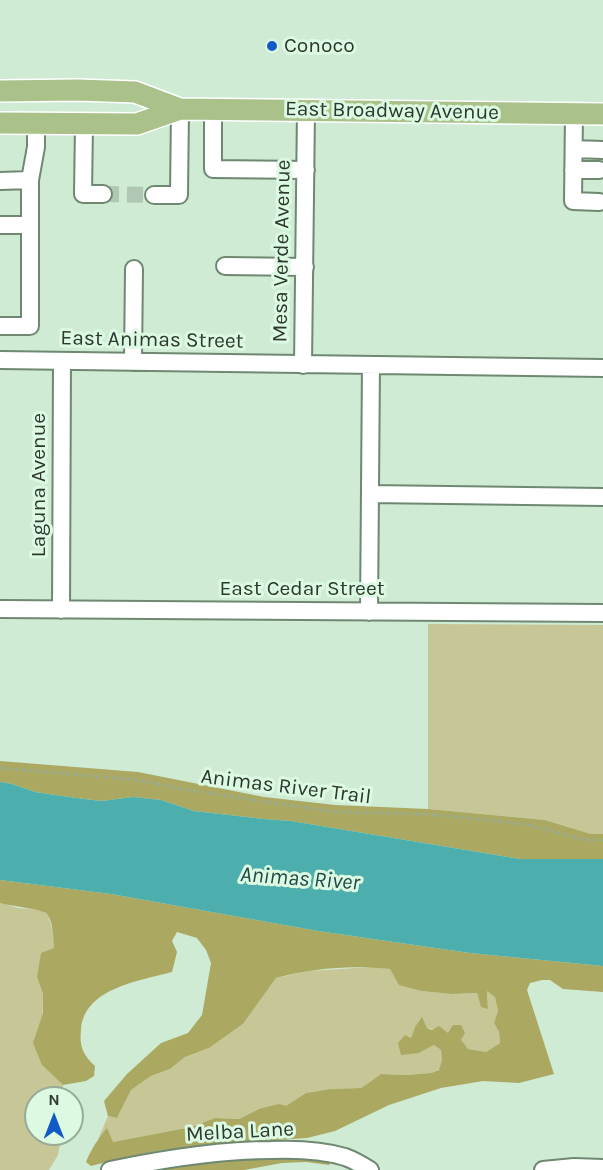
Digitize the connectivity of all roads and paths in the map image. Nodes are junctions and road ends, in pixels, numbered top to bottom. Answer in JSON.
{"nodes":[{"id":1,"x":0,"y":91,"type":"edge"},
{"id":2,"x":180,"y":109,"type":"junction"},
{"id":3,"x":213,"y":109,"type":"junction"},
{"id":4,"x":306,"y":110,"type":"junction"},
{"id":5,"x":574,"y":113,"type":"junction"},
{"id":6,"x":603,"y":114,"type":"edge"},
{"id":7,"x":0,"y":123,"type":"edge"},
{"id":8,"x":36,"y":123,"type":"junction"},
{"id":9,"x":84,"y":124,"type":"junction"},
{"id":10,"x":574,"y":149,"type":"junction"},
{"id":11,"x":603,"y":150,"type":"edge"},
{"id":12,"x":306,"y":170,"type":"junction"},
{"id":13,"x":573,"y":170,"type":"junction"},
{"id":14,"x":599,"y":170,"type":"dead end"},
{"id":15,"x":30,"y":180,"type":"junction"},
{"id":16,"x":0,"y":181,"type":"edge"},
{"id":17,"x":103,"y":194,"type":"tunnel mouth"},
{"id":18,"x":154,"y":195,"type":"tunnel mouth"},
{"id":19,"x":599,"y":202,"type":"dead end"},
{"id":20,"x":0,"y":225,"type":"edge"},
{"id":21,"x":29,"y":225,"type":"junction"},
{"id":22,"x":225,"y":266,"type":"dead end"},
{"id":23,"x":304,"y":267,"type":"junction"},
{"id":24,"x":134,"y":269,"type":"dead end"},
{"id":25,"x":0,"y":326,"type":"edge"},
{"id":26,"x":0,"y":360,"type":"edge"},
{"id":27,"x":62,"y":361,"type":"junction"},
{"id":28,"x":133,"y":362,"type":"junction"},
{"id":29,"x":303,"y":365,"type":"junction"},
{"id":30,"x":371,"y":365,"type":"junction"},
{"id":31,"x":603,"y":368,"type":"edge"},
{"id":32,"x":370,"y":494,"type":"junction"},
{"id":33,"x":603,"y":497,"type":"edge"},
{"id":34,"x":0,"y":609,"type":"edge"},
{"id":35,"x":60,"y":610,"type":"junction"},
{"id":36,"x":369,"y":612,"type":"junction"},
{"id":37,"x":603,"y":613,"type":"edge"},
{"id":38,"x":0,"y":768,"type":"edge"},
{"id":39,"x":603,"y":840,"type":"edge"},
{"id":40,"x":603,"y":1168,"type":"edge"},
{"id":41,"x":110,"y":1170,"type":"edge"},
{"id":42,"x":370,"y":1170,"type":"edge"},
{"id":43,"x":543,"y":1170,"type":"edge"}],
"edges":[{"from":1,"to":2,"type":"main road","name":"East Broadway Avenue"},
{"from":2,"to":3,"type":"main road","name":"East Broadway Avenue"},
{"from":2,"to":9,"type":"main road","name":"East Broadway Avenue"},
{"from":2,"to":18,"type":"street"},
{"from":3,"to":4,"type":"main road","name":"East Broadway Avenue"},
{"from":3,"to":12,"type":"street"},
{"from":4,"to":5,"type":"main road","name":"East Broadway Avenue"},
{"from":4,"to":12,"type":"street","name":"Mesa Verde Avenue"},
{"from":5,"to":6,"type":"main road","name":"East Broadway Avenue"},
{"from":5,"to":10,"type":"street"},
{"from":7,"to":8,"type":"main road","name":"East Broadway Avenue"},
{"from":8,"to":9,"type":"main road","name":"East Broadway Avenue"},
{"from":8,"to":15,"type":"street"},
{"from":9,"to":17,"type":"street"},
{"from":10,"to":11,"type":"street"},
{"from":10,"to":13,"type":"street"},
{"from":12,"to":23,"type":"street","name":"Mesa Verde Avenue"},
{"from":13,"to":14,"type":"street"},
{"from":13,"to":19,"type":"street"},
{"from":15,"to":16,"type":"street"},
{"from":15,"to":21,"type":"street"},
{"from":20,"to":21,"type":"street"},
{"from":21,"to":25,"type":"street"},
{"from":22,"to":23,"type":"street"},
{"from":23,"to":29,"type":"street","name":"Mesa Verde Avenue"},
{"from":24,"to":28,"type":"street"},
{"from":26,"to":27,"type":"street","name":"East Animas Street"},
{"from":27,"to":28,"type":"street","name":"East Animas Street"},
{"from":27,"to":35,"type":"street","name":"Laguna Avenue"},
{"from":28,"to":29,"type":"street","name":"East Animas Street"},
{"from":29,"to":30,"type":"street","name":"Mesa Verde Avenue"},
{"from":30,"to":31,"type":"street"},
{"from":30,"to":32,"type":"street"},
{"from":32,"to":33,"type":"street"},
{"from":32,"to":36,"type":"street"},
{"from":34,"to":35,"type":"street","name":"East Cedar Street"},
{"from":35,"to":36,"type":"street","name":"East Cedar Street"},
{"from":36,"to":37,"type":"street","name":"East Cedar Street"},
{"from":38,"to":39,"type":"path","name":"Animas River Trail"},
{"from":40,"to":43,"type":"street"},
{"from":41,"to":42,"type":"street","name":"Melba Lane"}]}
